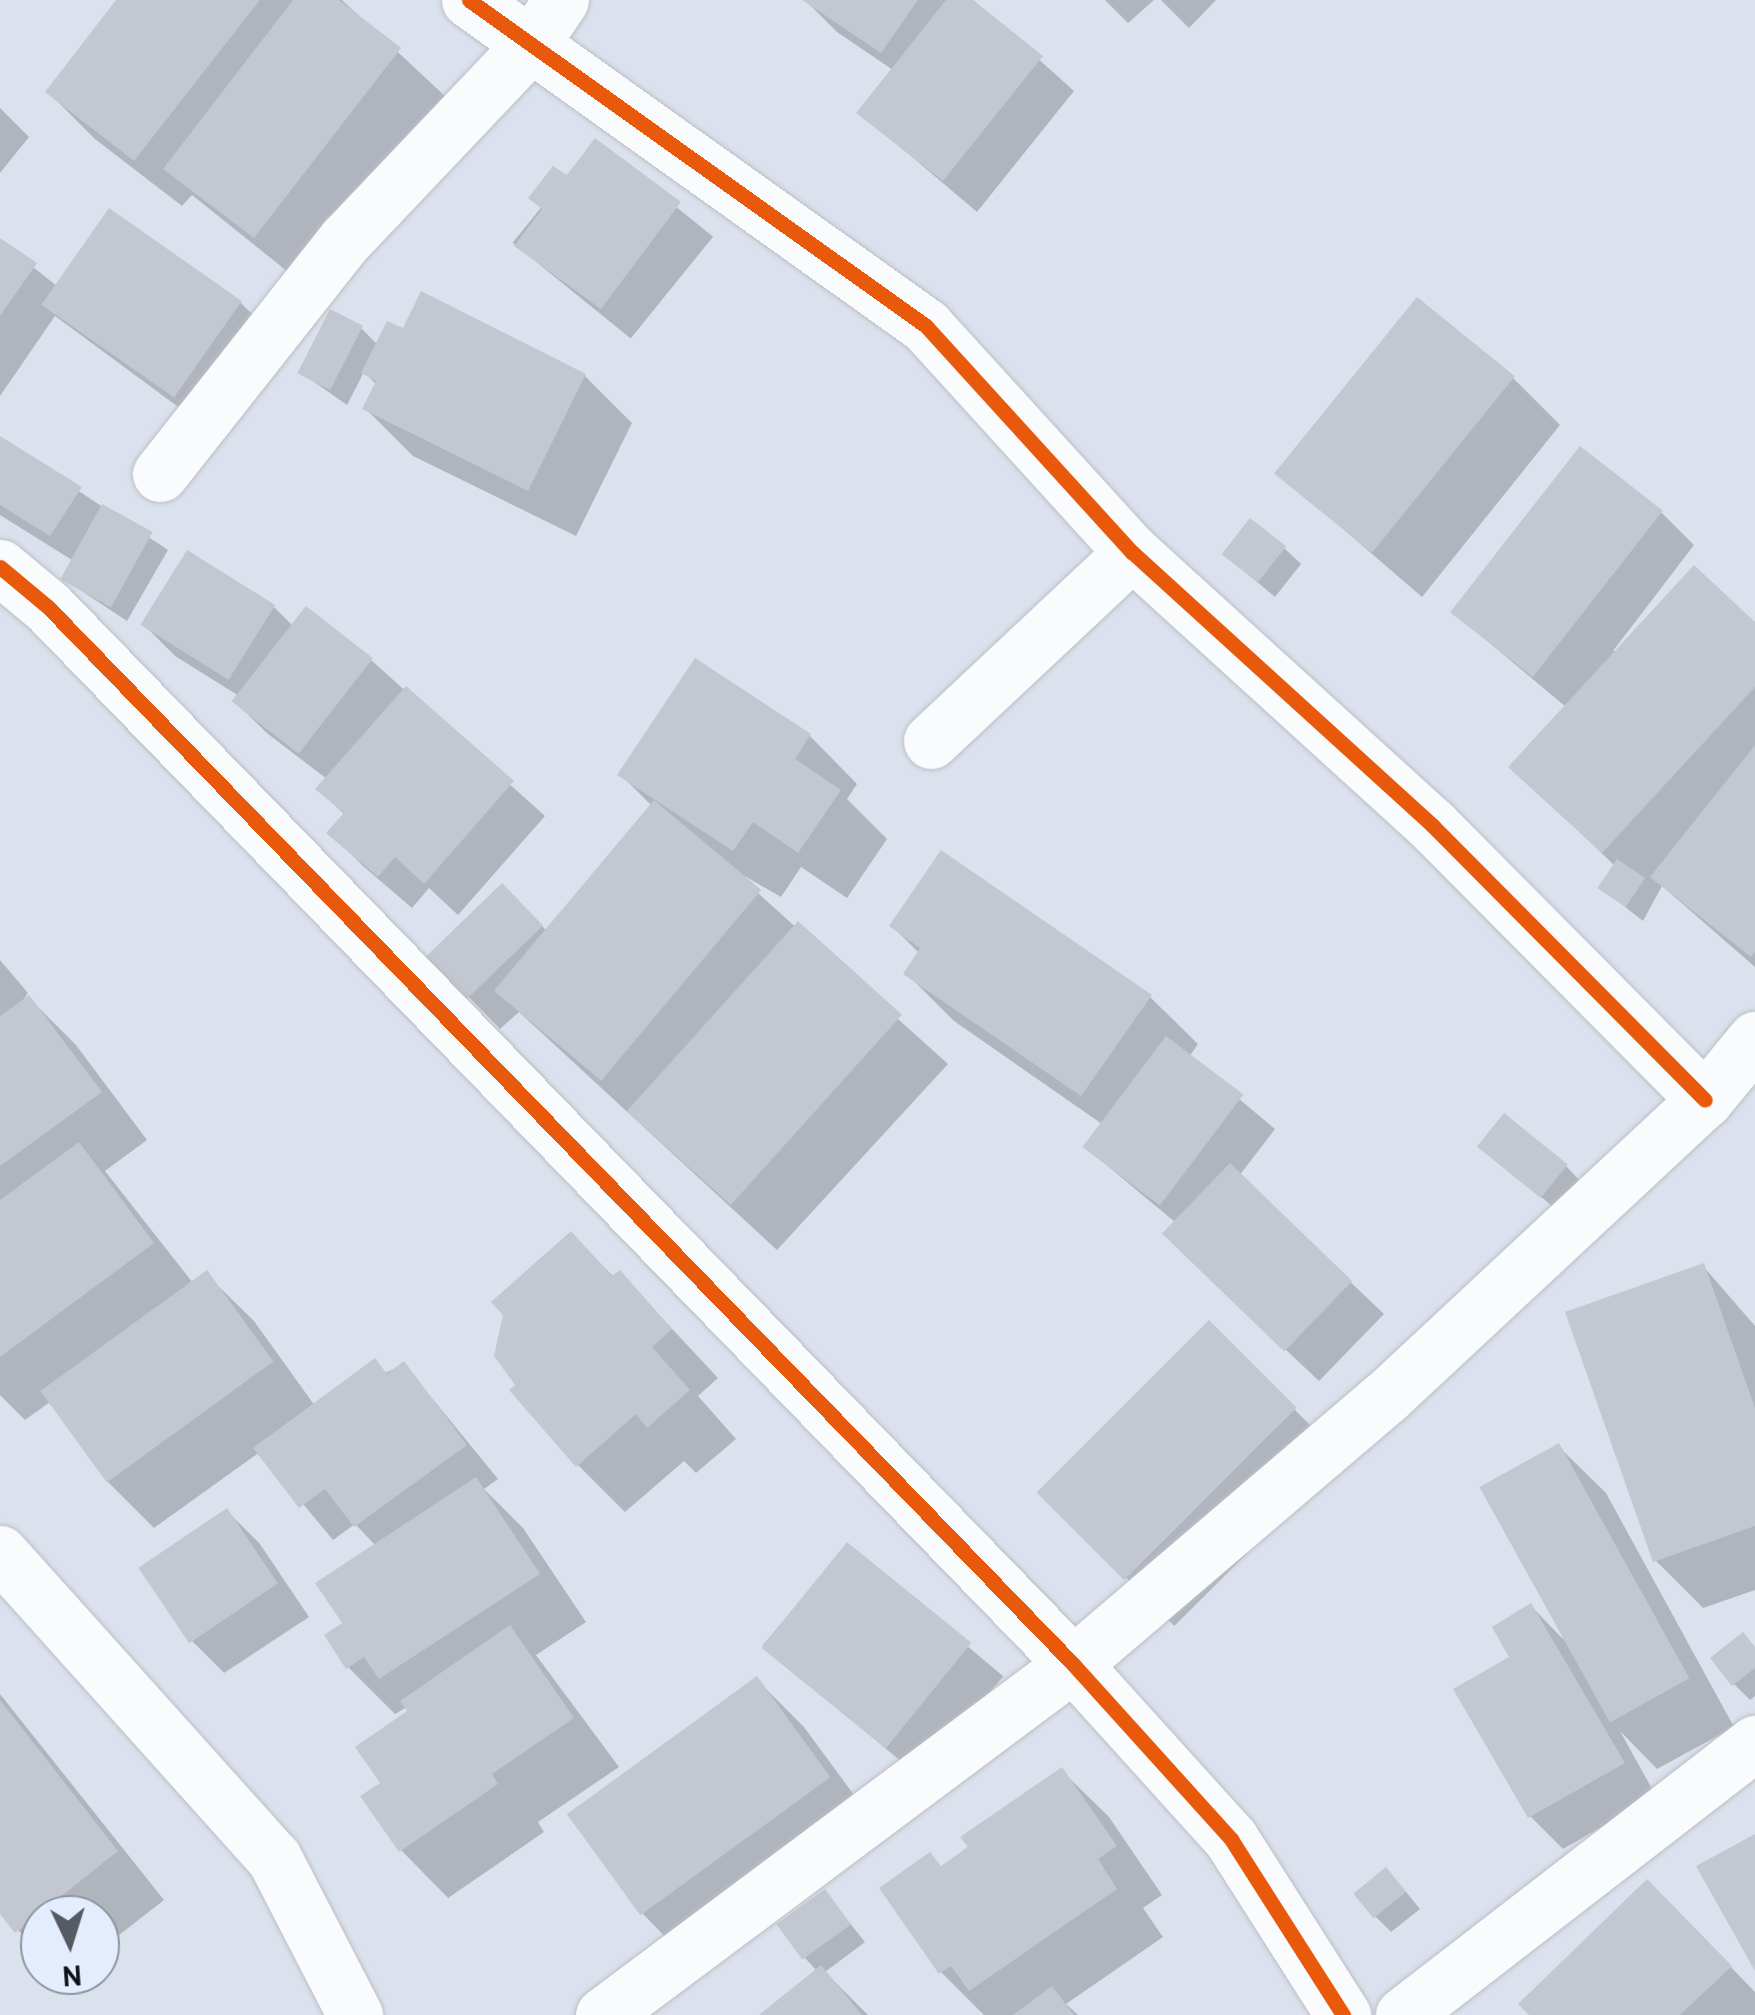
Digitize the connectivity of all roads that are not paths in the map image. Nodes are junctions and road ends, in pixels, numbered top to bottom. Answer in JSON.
{"nodes":[{"id":1,"x":469,"y":0,"type":"edge"},
{"id":2,"x":562,"y":0,"type":"edge"},
{"id":3,"x":530,"y":44,"type":"junction"},
{"id":4,"x":160,"y":474,"type":"dead end"},
{"id":5,"x":1132,"y":552,"type":"junction"},
{"id":6,"x":0,"y":567,"type":"edge"},
{"id":7,"x":931,"y":741,"type":"dead end"},
{"id":8,"x":1755,"y":1038,"type":"edge"},
{"id":9,"x":1705,"y":1100,"type":"junction"},
{"id":10,"x":0,"y":1554,"type":"edge"},
{"id":11,"x":1073,"y":1664,"type":"junction"},
{"id":12,"x":1755,"y":1742,"type":"edge"},
{"id":13,"x":355,"y":2015,"type":"edge"},
{"id":14,"x":603,"y":2015,"type":"edge"},
{"id":15,"x":1343,"y":2015,"type":"edge"},
{"id":16,"x":1403,"y":2015,"type":"edge"}],
"edges":[{"from":1,"to":3,"type":"street"},
{"from":2,"to":3,"type":"street"},
{"from":3,"to":4,"type":"street"},
{"from":3,"to":5,"type":"street"},
{"from":5,"to":7,"type":"street"},
{"from":5,"to":9,"type":"street"},
{"from":6,"to":11,"type":"street"},
{"from":8,"to":9,"type":"street"},
{"from":9,"to":11,"type":"street"},
{"from":10,"to":13,"type":"street"},
{"from":11,"to":14,"type":"street"},
{"from":11,"to":15,"type":"street"},
{"from":12,"to":16,"type":"street"}]}
